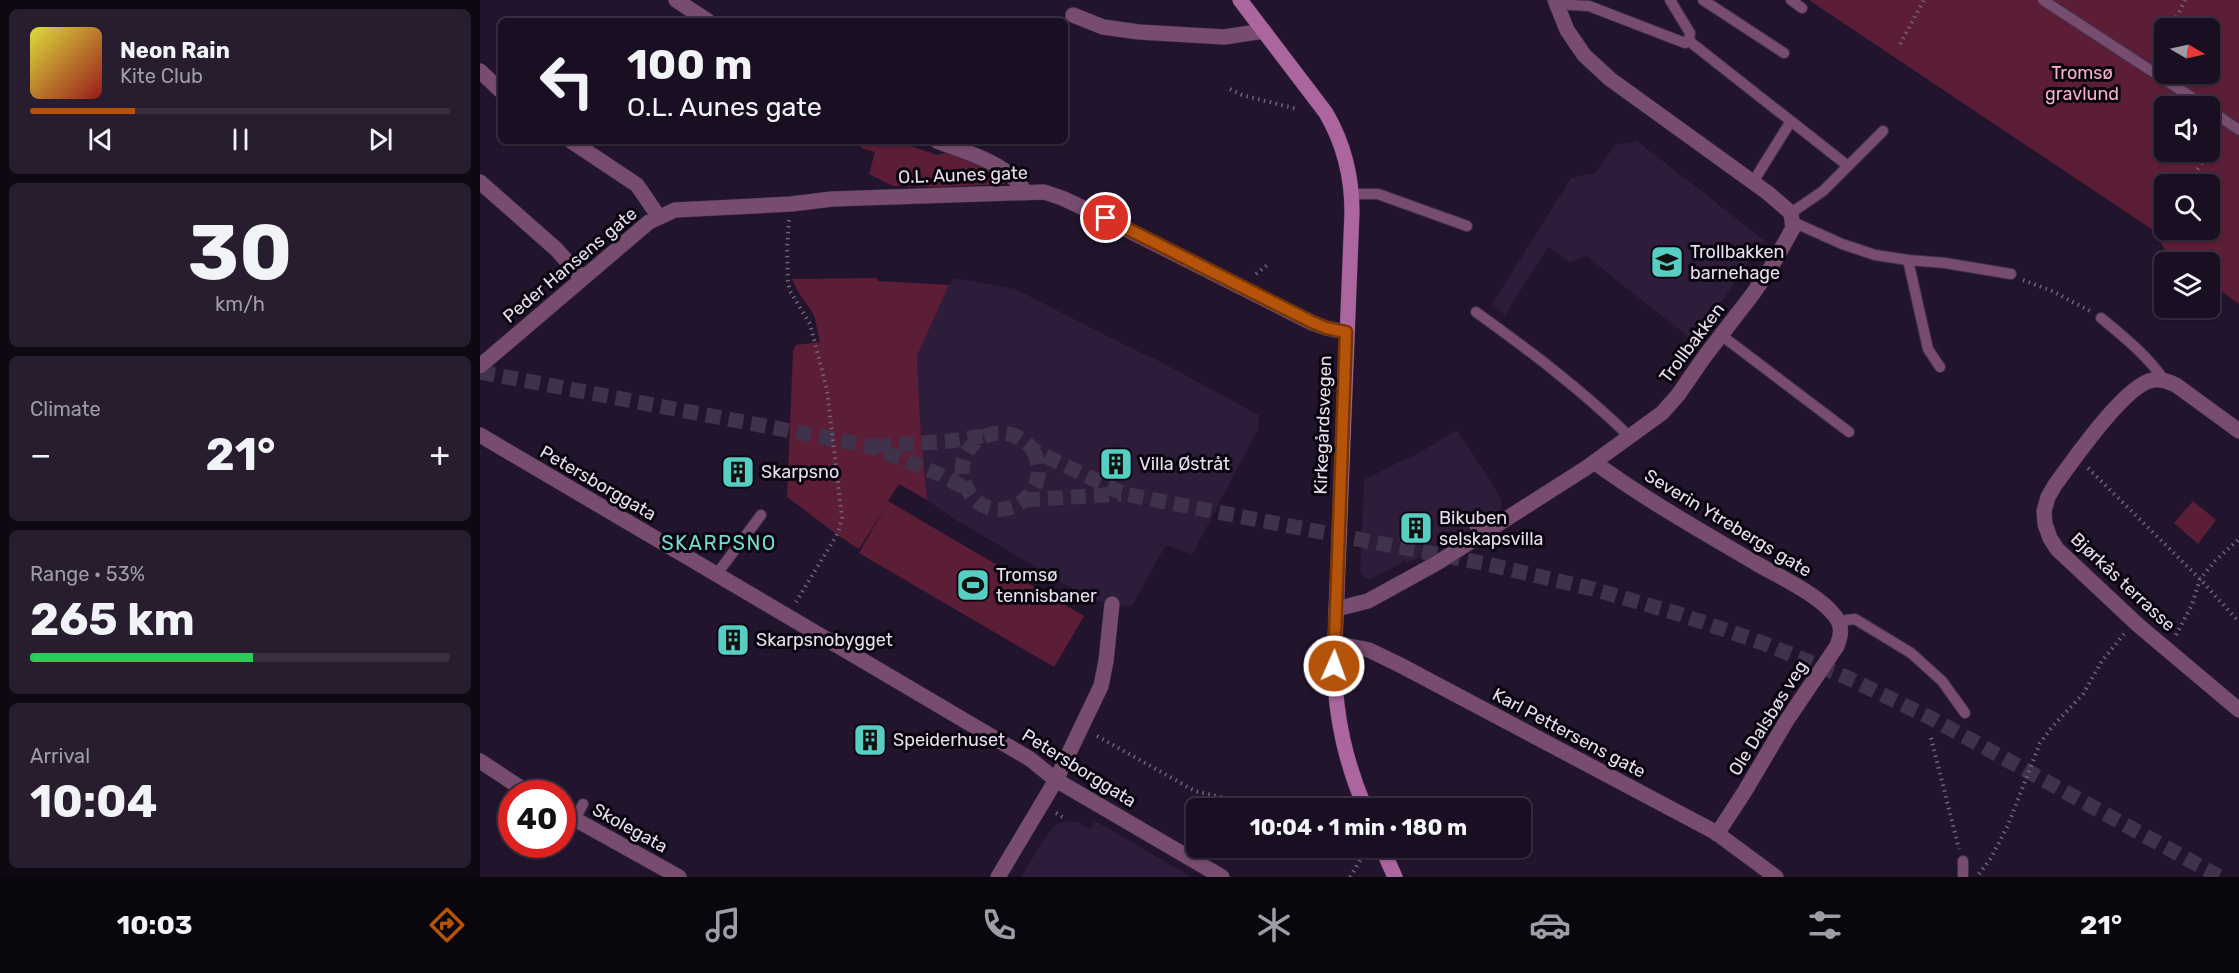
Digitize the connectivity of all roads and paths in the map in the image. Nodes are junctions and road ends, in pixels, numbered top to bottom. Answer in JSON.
{"nodes":[{"id":1,"x":676,"y":0,"type":"edge"},
{"id":2,"x":1240,"y":0,"type":"edge"},
{"id":3,"x":1670,"y":0,"type":"edge"},
{"id":4,"x":1703,"y":0,"type":"edge"},
{"id":5,"x":1791,"y":0,"type":"edge"},
{"id":6,"x":1924,"y":0,"type":"edge"},
{"id":7,"x":2043,"y":0,"type":"edge"},
{"id":8,"x":2185,"y":0,"type":"edge"},
{"id":9,"x":1555,"y":2,"type":"edge"},
{"id":10,"x":1802,"y":8,"type":"dead end"},
{"id":11,"x":1072,"y":15,"type":"dead end"},
{"id":12,"x":703,"y":18,"type":"edge"},
{"id":13,"x":2175,"y":18,"type":"edge"},
{"id":14,"x":1264,"y":31,"type":"junction"},
{"id":15,"x":1689,"y":41,"type":"junction"},
{"id":16,"x":1900,"y":44,"type":"dead end"},
{"id":17,"x":1784,"y":53,"type":"dead end"},
{"id":18,"x":480,"y":71,"type":"edge"},
{"id":19,"x":498,"y":88,"type":"edge"},
{"id":20,"x":1230,"y":89,"type":"dead end"},
{"id":21,"x":2190,"y":96,"type":"edge"},
{"id":22,"x":1297,"y":109,"type":"dead end"},
{"id":23,"x":2220,"y":116,"type":"edge"},
{"id":24,"x":1791,"y":121,"type":"junction"},
{"id":25,"x":2236,"y":126,"type":"edge"},
{"id":26,"x":1883,"y":131,"type":"dead end"},
{"id":27,"x":576,"y":144,"type":"edge"},
{"id":28,"x":944,"y":144,"type":"edge"},
{"id":29,"x":1848,"y":166,"type":"junction"},
{"id":30,"x":2195,"y":174,"type":"edge"},
{"id":31,"x":480,"y":182,"type":"edge"},
{"id":32,"x":1753,"y":182,"type":"junction"},
{"id":33,"x":1025,"y":192,"type":"junction"},
{"id":34,"x":1352,"y":194,"type":"junction"},
{"id":35,"x":791,"y":204,"type":"junction"},
{"id":36,"x":659,"y":217,"type":"junction"},
{"id":37,"x":1792,"y":218,"type":"junction"},
{"id":38,"x":1467,"y":226,"type":"dead end"},
{"id":39,"x":1908,"y":260,"type":"junction"},
{"id":40,"x":2011,"y":274,"type":"joint"},
{"id":41,"x":582,"y":278,"type":"junction"},
{"id":42,"x":1476,"y":312,"type":"dead end"},
{"id":43,"x":2101,"y":318,"type":"joint"},
{"id":44,"x":1346,"y":332,"type":"junction"},
{"id":45,"x":1721,"y":335,"type":"junction"},
{"id":46,"x":480,"y":366,"type":"edge"},
{"id":47,"x":1940,"y":367,"type":"dead end"},
{"id":48,"x":2164,"y":380,"type":"junction"},
{"id":49,"x":2239,"y":431,"type":"edge"},
{"id":50,"x":1849,"y":432,"type":"dead end"},
{"id":51,"x":480,"y":435,"type":"edge"},
{"id":52,"x":1630,"y":437,"type":"junction"},
{"id":53,"x":2077,"y":457,"type":"junction"},
{"id":54,"x":1594,"y":462,"type":"junction"},
{"id":55,"x":761,"y":515,"type":"dead end"},
{"id":56,"x":2239,"y":539,"type":"edge"},
{"id":57,"x":716,"y":575,"type":"junction"},
{"id":58,"x":2200,"y":579,"type":"junction"},
{"id":59,"x":1112,"y":604,"type":"dead end"},
{"id":60,"x":1336,"y":609,"type":"junction"},
{"id":61,"x":789,"y":617,"type":"junction"},
{"id":62,"x":1839,"y":621,"type":"junction"},
{"id":63,"x":2134,"y":622,"type":"junction"},
{"id":64,"x":2239,"y":622,"type":"edge"},
{"id":65,"x":1335,"y":644,"type":"junction"},
{"id":66,"x":2168,"y":649,"type":"junction"},
{"id":67,"x":2239,"y":710,"type":"edge"},
{"id":68,"x":1965,"y":713,"type":"dead end"},
{"id":69,"x":1080,"y":727,"type":"junction"},
{"id":70,"x":1931,"y":738,"type":"dead end"},
{"id":71,"x":480,"y":761,"type":"edge"},
{"id":72,"x":509,"y":780,"type":"edge"},
{"id":73,"x":1056,"y":780,"type":"junction"},
{"id":74,"x":1224,"y":798,"type":"edge"},
{"id":75,"x":1361,"y":798,"type":"edge"},
{"id":76,"x":583,"y":804,"type":"dead end"},
{"id":77,"x":576,"y":810,"type":"edge"},
{"id":78,"x":576,"y":819,"type":"edge"},
{"id":79,"x":1717,"y":834,"type":"junction"},
{"id":80,"x":1362,"y":858,"type":"edge"},
{"id":81,"x":1386,"y":858,"type":"edge"},
{"id":82,"x":1963,"y":861,"type":"joint"},
{"id":83,"x":680,"y":877,"type":"edge"},
{"id":84,"x":998,"y":877,"type":"edge"},
{"id":85,"x":1222,"y":877,"type":"edge"},
{"id":86,"x":1350,"y":877,"type":"edge"},
{"id":87,"x":1395,"y":877,"type":"edge"},
{"id":88,"x":1776,"y":877,"type":"edge"},
{"id":89,"x":1963,"y":877,"type":"edge"},
{"id":90,"x":1977,"y":877,"type":"edge"}],
"edges":[{"from":1,"to":12,"type":"street"},
{"from":2,"to":14,"type":"street","name":"Kirkegårdsvegen"},
{"from":3,"to":15,"type":"lane"},
{"from":4,"to":17,"type":"lane"},
{"from":5,"to":10,"type":"lane"},
{"from":6,"to":16,"type":"path"},
{"from":7,"to":21,"type":"lane"},
{"from":8,"to":13,"type":"path"},
{"from":9,"to":15,"type":"lane"},
{"from":9,"to":32,"type":"street"},
{"from":11,"to":14,"type":"street"},
{"from":14,"to":34,"type":"street","name":"Kirkegårdsvegen"},
{"from":15,"to":24,"type":"lane"},
{"from":18,"to":19,"type":"street"},
{"from":20,"to":22,"type":"path"},
{"from":23,"to":25,"type":"lane"},
{"from":24,"to":29,"type":"lane"},
{"from":24,"to":32,"type":"lane"},
{"from":25,"to":30,"type":"path"},
{"from":26,"to":29,"type":"lane"},
{"from":27,"to":36,"type":"street"},
{"from":28,"to":33,"type":"street"},
{"from":29,"to":37,"type":"lane"},
{"from":31,"to":41,"type":"street"},
{"from":32,"to":37,"type":"street"},
{"from":33,"to":35,"type":"street","name":"O.L. Aunes gate"},
{"from":33,"to":44,"type":"street","name":"O.L. Aunes gate"},
{"from":34,"to":38,"type":"lane"},
{"from":34,"to":44,"type":"street","name":"Kirkegårdsvegen"},
{"from":35,"to":36,"type":"street","name":"O.L. Aunes gate"},
{"from":35,"to":61,"type":"path"},
{"from":36,"to":41,"type":"street","name":"Peder Hansens gate"},
{"from":37,"to":39,"type":"lane"},
{"from":37,"to":45,"type":"street","name":"Trollbakken"},
{"from":39,"to":40,"type":"lane"},
{"from":39,"to":47,"type":"lane"},
{"from":40,"to":43,"type":"path"},
{"from":41,"to":46,"type":"street","name":"Peder Hansens gate"},
{"from":42,"to":52,"type":"lane"},
{"from":43,"to":48,"type":"lane"},
{"from":44,"to":60,"type":"street","name":"Kirkegårdsvegen"},
{"from":45,"to":50,"type":"lane"},
{"from":45,"to":52,"type":"street","name":"Trollbakken"},
{"from":48,"to":49,"type":"street"},
{"from":48,"to":53,"type":"street","name":"Bjørkås terrasse"},
{"from":51,"to":57,"type":"street","name":"Petersborggata"},
{"from":52,"to":54,"type":"street","name":"Trollbakken"},
{"from":53,"to":58,"type":"path"},
{"from":53,"to":63,"type":"street","name":"Bjørkås terrasse"},
{"from":54,"to":60,"type":"street","name":"Trollbakken"},
{"from":54,"to":62,"type":"street","name":"Severin Ytrebergs gate"},
{"from":55,"to":57,"type":"lane"},
{"from":56,"to":58,"type":"path"},
{"from":57,"to":61,"type":"street","name":"Petersborggata"},
{"from":58,"to":64,"type":"path"},
{"from":58,"to":66,"type":"path"},
{"from":59,"to":69,"type":"street"},
{"from":60,"to":65,"type":"street","name":"Kirkegårdsvegen"},
{"from":61,"to":73,"type":"street","name":"Petersborggata"},
{"from":62,"to":68,"type":"lane"},
{"from":62,"to":79,"type":"street","name":"Ole Dalsbøs veg"},
{"from":63,"to":66,"type":"street","name":"Bjørkås terrasse"},
{"from":63,"to":90,"type":"path"},
{"from":65,"to":75,"type":"street","name":"Kirkegårdsvegen"},
{"from":65,"to":79,"type":"street","name":"Karl Pettersens gate"},
{"from":66,"to":67,"type":"street","name":"Bjørkås terrasse"},
{"from":69,"to":73,"type":"street"},
{"from":69,"to":74,"type":"path"},
{"from":70,"to":82,"type":"path"},
{"from":71,"to":72,"type":"street"},
{"from":73,"to":84,"type":"street"},
{"from":73,"to":85,"type":"street","name":"Petersborggata"},
{"from":76,"to":77,"type":"lane"},
{"from":78,"to":83,"type":"street","name":"Skolegata"},
{"from":79,"to":88,"type":"street","name":"Karl Pettersens gate"},
{"from":80,"to":86,"type":"path"},
{"from":81,"to":87,"type":"street"},
{"from":82,"to":89,"type":"lane"}]}
